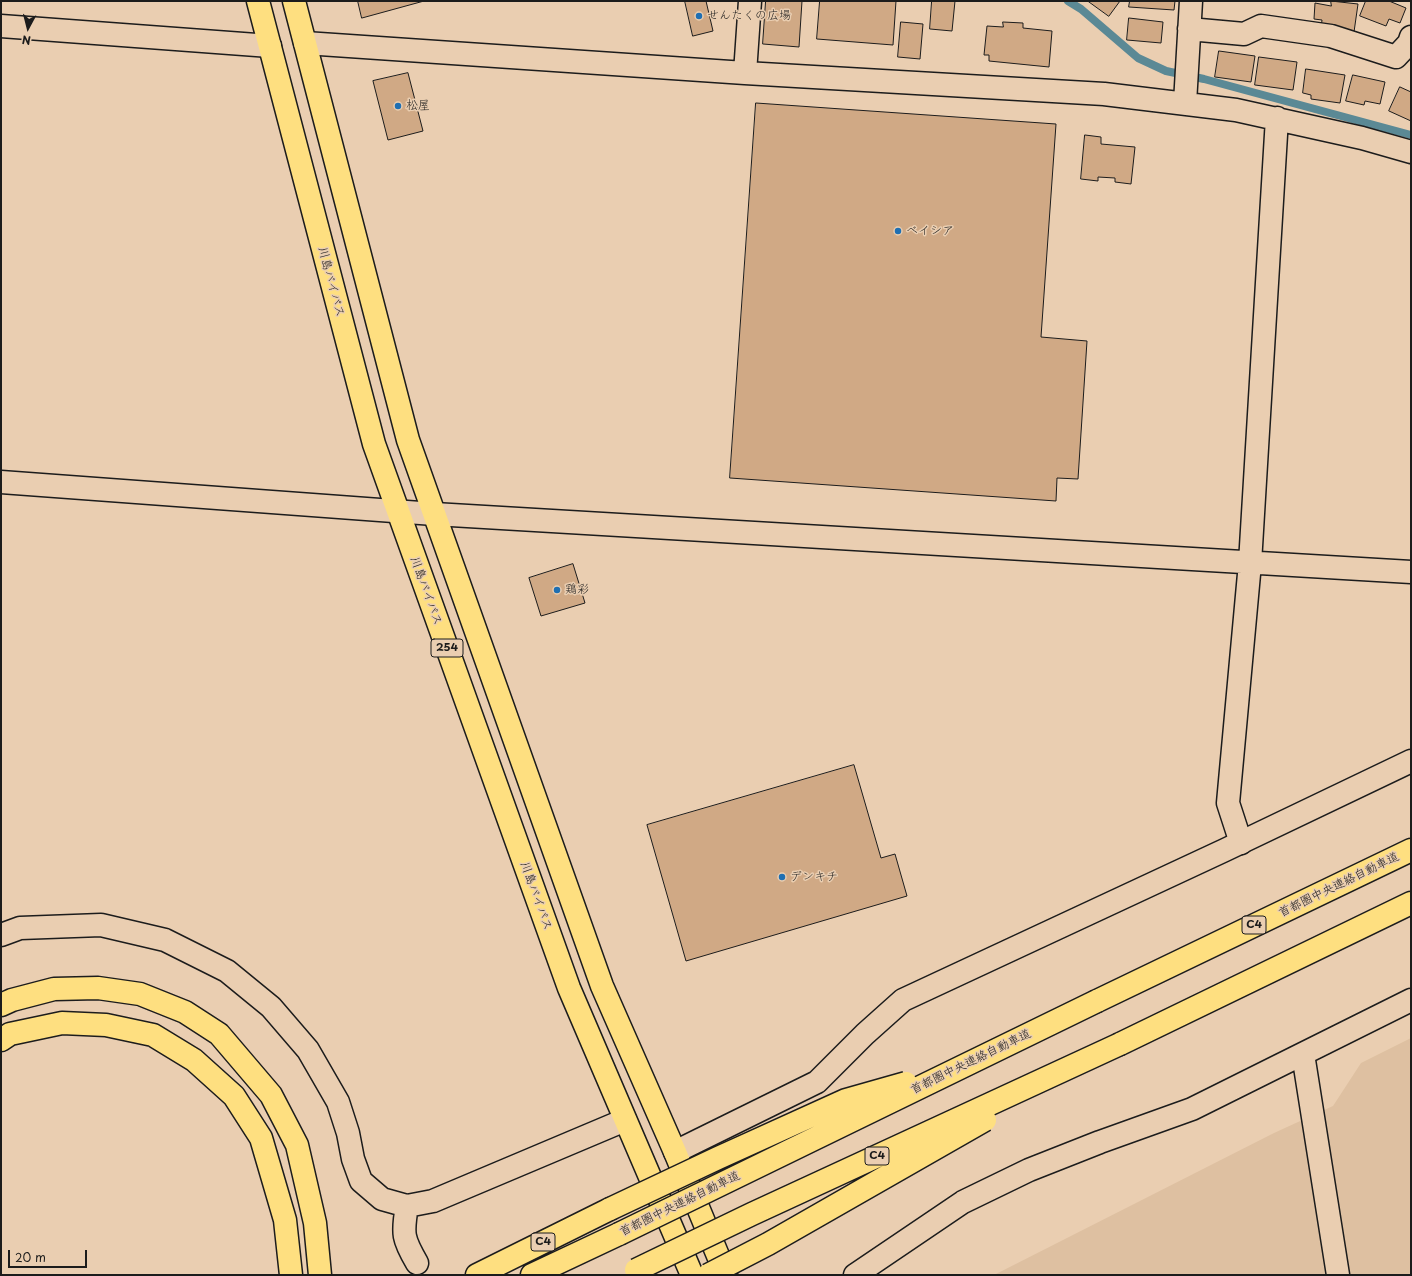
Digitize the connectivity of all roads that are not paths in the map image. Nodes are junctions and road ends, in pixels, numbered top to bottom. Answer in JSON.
{"nodes":[{"id":1,"x":258,"y":1,"type":"edge"},
{"id":2,"x":294,"y":1,"type":"edge"},
{"id":3,"x":750,"y":1,"type":"edge"},
{"id":4,"x":1191,"y":1,"type":"edge"},
{"id":5,"x":1,"y":26,"type":"edge"},
{"id":6,"x":1190,"y":29,"type":"junction"},
{"id":7,"x":1411,"y":37,"type":"edge"},
{"id":8,"x":305,"y":43,"type":"junction"},
{"id":9,"x":270,"y":46,"type":"junction"},
{"id":10,"x":745,"y":72,"type":"junction"},
{"id":11,"x":1185,"y":103,"type":"junction"},
{"id":12,"x":1277,"y":118,"type":"junction"},
{"id":13,"x":1411,"y":152,"type":"edge"},
{"id":14,"x":1,"y":482,"type":"edge"},
{"id":15,"x":397,"y":510,"type":"junction"},
{"id":16,"x":434,"y":514,"type":"junction"},
{"id":17,"x":1250,"y":563,"type":"junction"},
{"id":18,"x":1411,"y":572,"type":"edge"},
{"id":19,"x":1411,"y":761,"type":"edge"},
{"id":20,"x":1241,"y":842,"type":"junction"},
{"id":21,"x":1411,"y":850,"type":"edge"},
{"id":22,"x":1411,"y":903,"type":"edge"},
{"id":23,"x":1,"y":935,"type":"edge"},
{"id":24,"x":1411,"y":1000,"type":"edge"},
{"id":25,"x":1,"y":1005,"type":"edge"},
{"id":26,"x":1,"y":1040,"type":"edge"},
{"id":27,"x":1120,"y":1044,"type":"junction"},
{"id":28,"x":1303,"y":1054,"type":"junction"},
{"id":29,"x":959,"y":1068,"type":"junction"},
{"id":30,"x":625,"y":1120,"type":"junction"},
{"id":31,"x":675,"y":1152,"type":"junction"},
{"id":32,"x":407,"y":1206,"type":"junction"},
{"id":33,"x":417,"y":1264,"type":"dead end"},
{"id":34,"x":631,"y":1273,"type":"edge"},
{"id":35,"x":291,"y":1275,"type":"edge"},
{"id":36,"x":320,"y":1275,"type":"edge"},
{"id":37,"x":477,"y":1275,"type":"edge"},
{"id":38,"x":532,"y":1275,"type":"edge"},
{"id":39,"x":692,"y":1275,"type":"edge"},
{"id":40,"x":708,"y":1275,"type":"edge"},
{"id":41,"x":726,"y":1275,"type":"edge"},
{"id":42,"x":855,"y":1275,"type":"edge"},
{"id":43,"x":1338,"y":1275,"type":"edge"}],
"edges":[{"from":1,"to":9,"type":"highway","name":"川島バイパス","number":"254"},
{"from":2,"to":8,"type":"highway","number":"254"},
{"from":3,"to":10,"type":"street"},
{"from":4,"to":6,"type":"street"},
{"from":5,"to":9,"type":"street"},
{"from":6,"to":7,"type":"street"},
{"from":6,"to":11,"type":"street"},
{"from":8,"to":10,"type":"street"},
{"from":8,"to":16,"type":"highway","number":"254"},
{"from":9,"to":15,"type":"highway","name":"川島バイパス","number":"254"},
{"from":10,"to":11,"type":"street"},
{"from":11,"to":12,"type":"street"},
{"from":12,"to":13,"type":"street"},
{"from":12,"to":17,"type":"street"},
{"from":14,"to":15,"type":"street"},
{"from":15,"to":16,"type":"street"},
{"from":15,"to":30,"type":"highway","name":"川島バイパス","number":"254"},
{"from":16,"to":17,"type":"street"},
{"from":16,"to":31,"type":"highway","number":"254"},
{"from":17,"to":18,"type":"street"},
{"from":17,"to":20,"type":"street"},
{"from":19,"to":20,"type":"street"},
{"from":20,"to":31,"type":"street"},
{"from":21,"to":29,"type":"highway","name":"首都圏中央連絡自動車道","number":"C4","bridge":true},
{"from":22,"to":27,"type":"highway","number":"C4"},
{"from":23,"to":32,"type":"street"},
{"from":24,"to":28,"type":"street"},
{"from":25,"to":36,"type":"highway"},
{"from":26,"to":35,"type":"highway"},
{"from":27,"to":34,"type":"highway","number":"C4","bridge":true},
{"from":27,"to":40,"type":"highway","bridge":true},
{"from":28,"to":42,"type":"street"},
{"from":28,"to":43,"type":"street"},
{"from":29,"to":37,"type":"highway","number":"C4","bridge":true},
{"from":29,"to":38,"type":"highway","name":"首都圏中央連絡自動車道","number":"C4","bridge":true},
{"from":30,"to":32,"type":"street"},
{"from":30,"to":39,"type":"highway","name":"川島バイパス","number":"254"},
{"from":31,"to":41,"type":"highway","number":"254"},
{"from":32,"to":33,"type":"street"}]}
